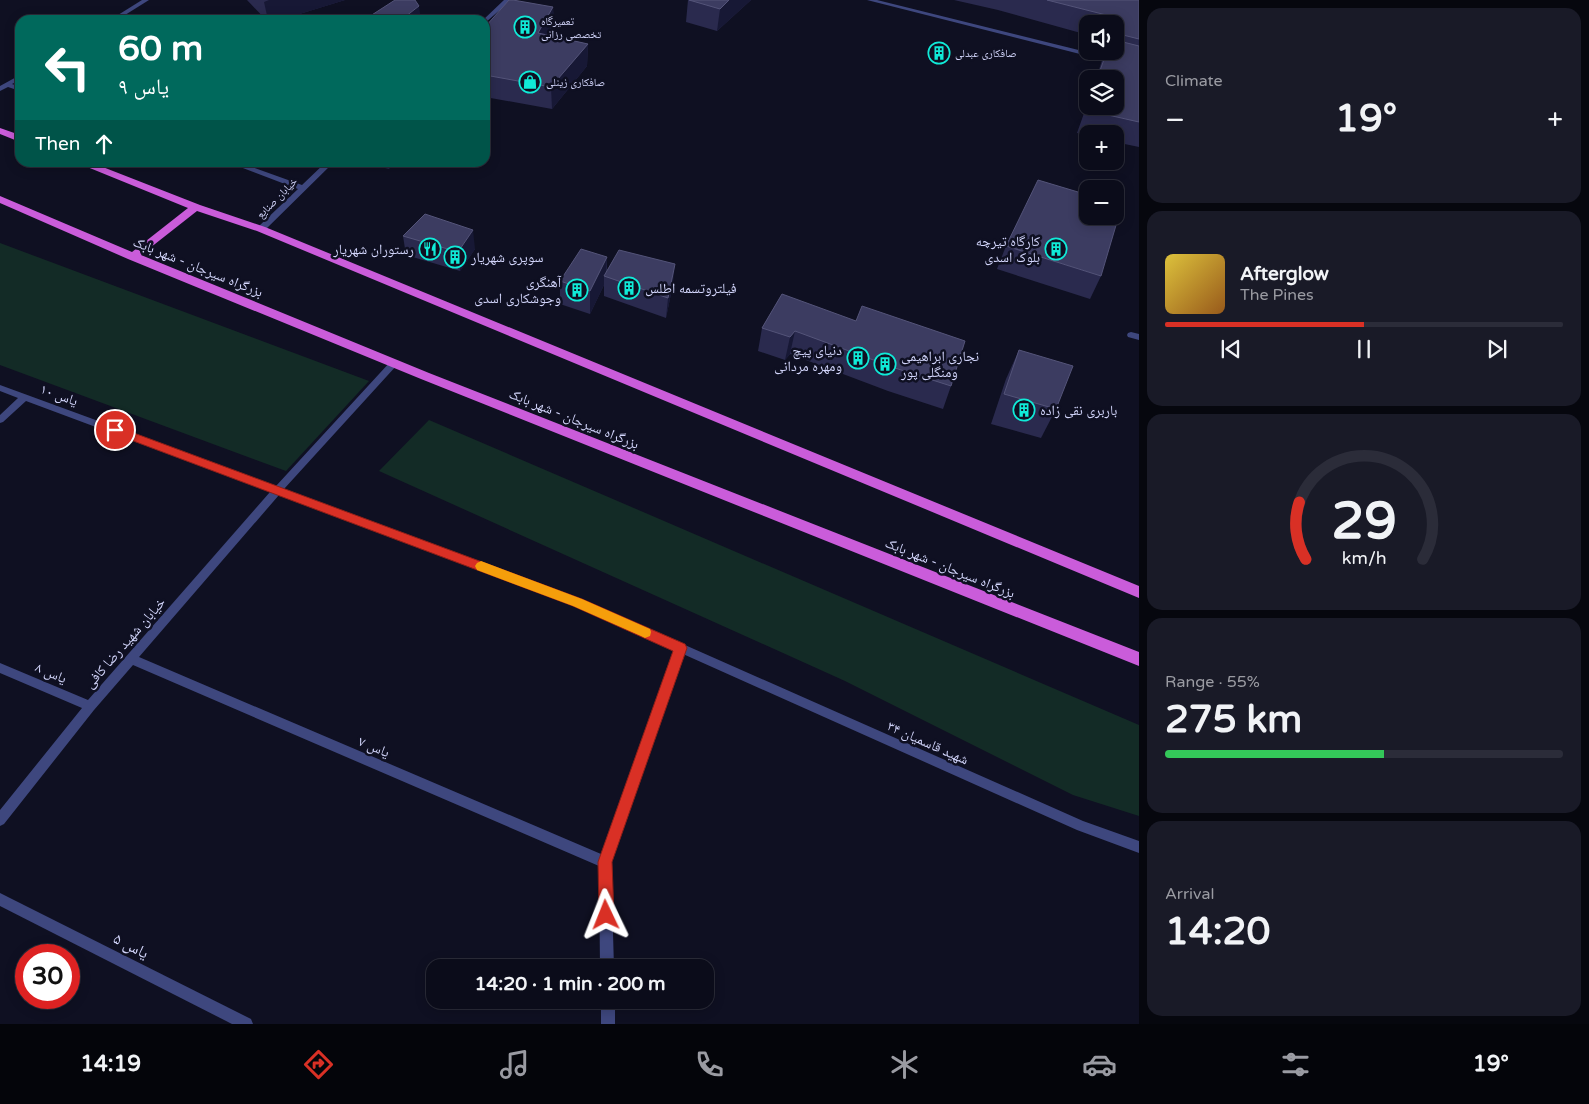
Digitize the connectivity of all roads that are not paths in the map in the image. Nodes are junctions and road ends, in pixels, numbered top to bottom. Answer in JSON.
{"nodes":[{"id":1,"x":146,"y":0,"type":"edge"},
{"id":2,"x":508,"y":0,"type":"edge"},
{"id":3,"x":870,"y":0,"type":"edge"},
{"id":4,"x":121,"y":15,"type":"edge"},
{"id":5,"x":490,"y":16,"type":"edge"},
{"id":6,"x":1139,"y":67,"type":"edge"},
{"id":7,"x":15,"y":80,"type":"edge"},
{"id":8,"x":7,"y":84,"type":"junction"},
{"id":9,"x":15,"y":87,"type":"edge"},
{"id":10,"x":0,"y":89,"type":"edge"},
{"id":11,"x":0,"y":131,"type":"edge"},
{"id":12,"x":15,"y":137,"type":"edge"},
{"id":13,"x":93,"y":167,"type":"edge"},
{"id":14,"x":244,"y":167,"type":"edge"},
{"id":15,"x":326,"y":167,"type":"edge"},
{"id":16,"x":303,"y":188,"type":"junction"},
{"id":17,"x":0,"y":198,"type":"edge"},
{"id":18,"x":196,"y":208,"type":"junction"},
{"id":19,"x":261,"y":229,"type":"junction"},
{"id":20,"x":132,"y":257,"type":"junction"},
{"id":21,"x":394,"y":363,"type":"junction"},
{"id":22,"x":0,"y":388,"type":"edge"},
{"id":23,"x":25,"y":397,"type":"junction"},
{"id":24,"x":0,"y":420,"type":"edge"},
{"id":25,"x":278,"y":490,"type":"junction"},
{"id":26,"x":1139,"y":592,"type":"edge"},
{"id":27,"x":680,"y":648,"type":"junction"},
{"id":28,"x":131,"y":658,"type":"junction"},
{"id":29,"x":1139,"y":659,"type":"edge"},
{"id":30,"x":0,"y":668,"type":"edge"},
{"id":31,"x":90,"y":706,"type":"junction"},
{"id":32,"x":0,"y":820,"type":"edge"},
{"id":33,"x":1139,"y":848,"type":"edge"},
{"id":34,"x":605,"y":862,"type":"junction"},
{"id":35,"x":0,"y":899,"type":"edge"},
{"id":36,"x":607,"y":959,"type":"edge"},
{"id":37,"x":609,"y":1009,"type":"edge"},
{"id":38,"x":610,"y":1023,"type":"edge"},
{"id":39,"x":246,"y":1024,"type":"edge"}],
"edges":[{"from":1,"to":4,"type":"street"},
{"from":2,"to":5,"type":"street"},
{"from":3,"to":6,"type":"street"},
{"from":7,"to":8,"type":"street"},
{"from":8,"to":9,"type":"street"},
{"from":8,"to":10,"type":"street"},
{"from":11,"to":12,"type":"highway"},
{"from":13,"to":18,"type":"highway"},
{"from":14,"to":16,"type":"street"},
{"from":15,"to":16,"type":"street","name":"خیابان صنایع"},
{"from":16,"to":19,"type":"street","name":"خیابان صنایع"},
{"from":17,"to":20,"type":"highway","name":"بزرگراه سیرجان - شهر بابک"},
{"from":18,"to":19,"type":"highway"},
{"from":18,"to":20,"type":"highway"},
{"from":19,"to":26,"type":"highway"},
{"from":20,"to":21,"type":"highway","name":"بزرگراه سیرجان - شهر بابک"},
{"from":21,"to":25,"type":"street","name":"خیابان شهید رضا کافی"},
{"from":21,"to":29,"type":"highway","name":"بزرگراه سیرجان - شهر بابک"},
{"from":22,"to":23,"type":"street","name":"یاس ۱۰"},
{"from":23,"to":24,"type":"street"},
{"from":23,"to":25,"type":"street","name":"یاس ۱۰"},
{"from":25,"to":27,"type":"street","name":"یاس ۱۰"},
{"from":25,"to":28,"type":"street","name":"خیابان شهید رضا کافی"},
{"from":27,"to":33,"type":"street","name":"شهید قاسمیان ۳۴"},
{"from":27,"to":34,"type":"street"},
{"from":28,"to":31,"type":"street","name":"خیابان شهید رضا کافی"},
{"from":28,"to":34,"type":"street","name":"یاس ۷"},
{"from":30,"to":31,"type":"street","name":"یاس ۸"},
{"from":31,"to":32,"type":"street","name":"خیابان شهید رضا کافی"},
{"from":34,"to":36,"type":"street"},
{"from":35,"to":39,"type":"street","name":"یاس ۵"},
{"from":37,"to":38,"type":"street"}]}
